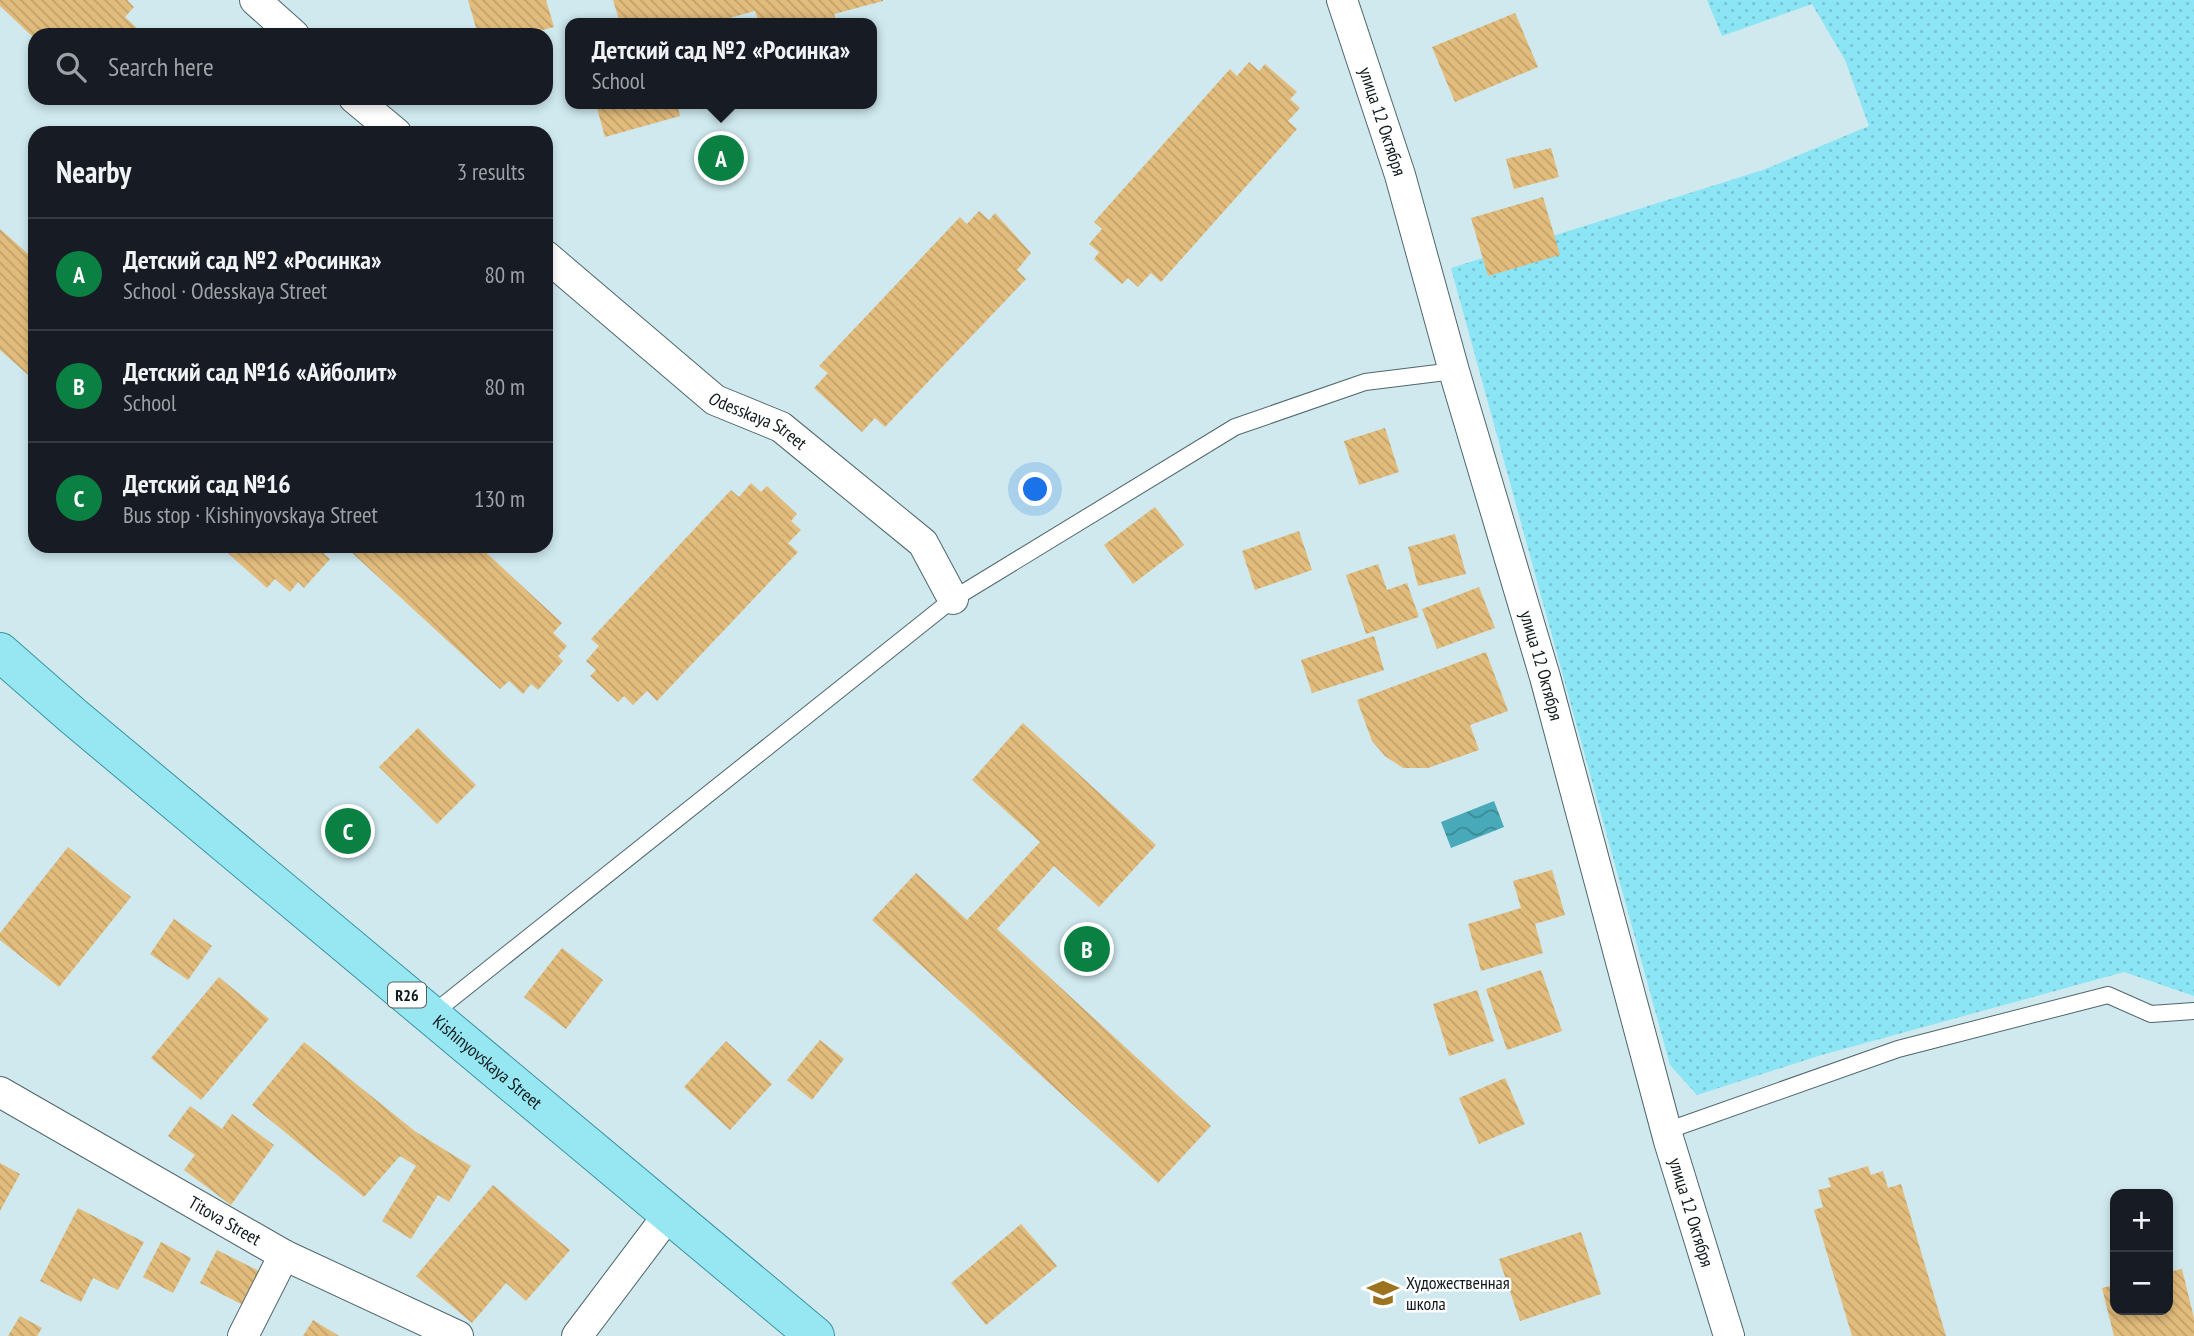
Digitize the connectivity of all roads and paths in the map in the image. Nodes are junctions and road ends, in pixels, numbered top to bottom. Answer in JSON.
{"nodes":[{"id":1,"x":255,"y":0,"type":"edge"},
{"id":2,"x":1342,"y":0,"type":"edge"},
{"id":3,"x":286,"y":28,"type":"edge"},
{"id":4,"x":363,"y":105,"type":"edge"},
{"id":5,"x":388,"y":126,"type":"edge"},
{"id":6,"x":553,"y":262,"type":"edge"},
{"id":7,"x":1454,"y":371,"type":"junction"},
{"id":8,"x":953,"y":599,"type":"junction"},
{"id":9,"x":0,"y":652,"type":"edge"},
{"id":10,"x":2194,"y":1011,"type":"edge"},
{"id":11,"x":431,"y":1015,"type":"junction"},
{"id":12,"x":0,"y":1092,"type":"edge"},
{"id":13,"x":1666,"y":1131,"type":"junction"},
{"id":14,"x":669,"y":1214,"type":"junction"},
{"id":15,"x":284,"y":1255,"type":"junction"},
{"id":16,"x":243,"y":1336,"type":"edge"},
{"id":17,"x":458,"y":1336,"type":"edge"},
{"id":18,"x":577,"y":1336,"type":"edge"},
{"id":19,"x":815,"y":1336,"type":"edge"},
{"id":20,"x":1729,"y":1336,"type":"edge"}],
"edges":[{"from":1,"to":3,"type":"street"},
{"from":2,"to":7,"type":"street","name":"улица 12 Октября"},
{"from":4,"to":5,"type":"street"},
{"from":6,"to":8,"type":"street","name":"Odesskaya Street"},
{"from":7,"to":8,"type":"lane"},
{"from":7,"to":13,"type":"street","name":"улица 12 Октября"},
{"from":8,"to":11,"type":"lane"},
{"from":9,"to":11,"type":"main road","name":"Kishinyovskaya Street","number":"R26"},
{"from":10,"to":13,"type":"lane"},
{"from":11,"to":14,"type":"main road","name":"Kishinyovskaya Street","number":"R26"},
{"from":12,"to":15,"type":"street","name":"Titova Street"},
{"from":13,"to":20,"type":"street","name":"улица 12 Октября"},
{"from":14,"to":18,"type":"street"},
{"from":14,"to":19,"type":"main road","name":"Kishinyovskaya Street","number":"R26"},
{"from":15,"to":16,"type":"street"},
{"from":15,"to":17,"type":"street","name":"Titova Street"}]}
